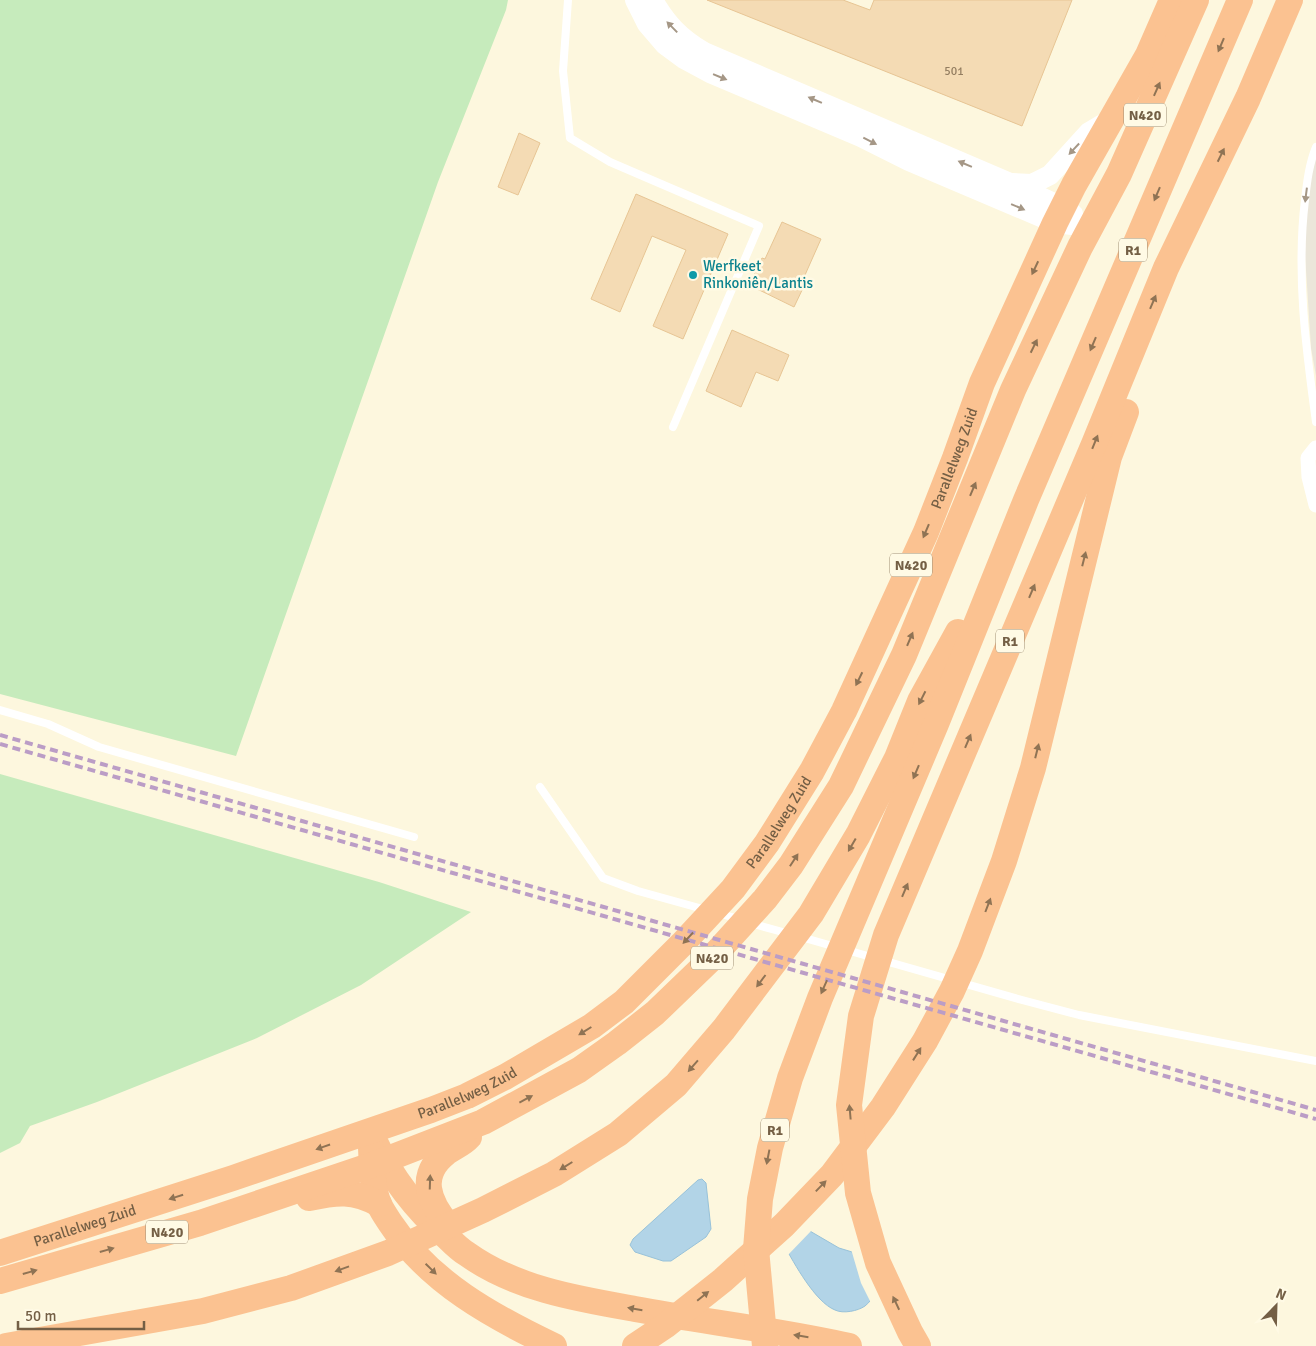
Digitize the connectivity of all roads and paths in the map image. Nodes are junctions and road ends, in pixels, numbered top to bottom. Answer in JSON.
{"nodes":[{"id":1,"x":568,"y":0,"type":"edge"},
{"id":2,"x":635,"y":0,"type":"edge"},
{"id":3,"x":653,"y":0,"type":"edge"},
{"id":4,"x":1172,"y":0,"type":"edge"},
{"id":5,"x":1196,"y":0,"type":"edge"},
{"id":6,"x":1240,"y":0,"type":"edge"},
{"id":7,"x":1290,"y":0,"type":"edge"},
{"id":8,"x":1112,"y":119,"type":"junction"},
{"id":9,"x":1316,"y":147,"type":"edge"},
{"id":10,"x":1010,"y":183,"type":"junction"},
{"id":11,"x":1059,"y":215,"type":"junction"},
{"id":12,"x":1090,"y":227,"type":"junction"},
{"id":13,"x":1134,"y":347,"type":"junction"},
{"id":14,"x":1316,"y":422,"type":"edge"},
{"id":15,"x":672,"y":427,"type":"dead end"},
{"id":16,"x":1316,"y":448,"type":"edge"},
{"id":17,"x":1026,"y":500,"type":"junction"},
{"id":18,"x":1316,"y":505,"type":"edge"},
{"id":19,"x":0,"y":710,"type":"edge"},
{"id":20,"x":540,"y":787,"type":"dead end"},
{"id":21,"x":414,"y":837,"type":"dead end"},
{"id":22,"x":1316,"y":1061,"type":"edge"},
{"id":23,"x":482,"y":1122,"type":"junction"},
{"id":24,"x":376,"y":1152,"type":"junction"},
{"id":25,"x":272,"y":1199,"type":"junction"},
{"id":26,"x":379,"y":1204,"type":"junction"},
{"id":27,"x":0,"y":1252,"type":"edge"},
{"id":28,"x":467,"y":1254,"type":"junction"},
{"id":29,"x":0,"y":1280,"type":"edge"},
{"id":30,"x":6,"y":1346,"type":"edge"},
{"id":31,"x":554,"y":1346,"type":"edge"},
{"id":32,"x":635,"y":1346,"type":"edge"},
{"id":33,"x":765,"y":1346,"type":"edge"},
{"id":34,"x":848,"y":1346,"type":"edge"},
{"id":35,"x":918,"y":1346,"type":"edge"}],
"edges":[{"from":1,"to":15,"type":"lane"},
{"from":2,"to":11,"type":"main road","one_way":true},
{"from":10,"to":3,"type":"main road","one_way":true},
{"from":4,"to":8,"type":"highway","name":"Parallelweg Zuid","number":"N420"},
{"from":12,"to":5,"type":"highway","number":"N420","one_way":true},
{"from":6,"to":17,"type":"highway","number":"R1","one_way":true},
{"from":13,"to":7,"type":"highway","number":"R1","one_way":true},
{"from":8,"to":10,"type":"main road","one_way":true},
{"from":8,"to":11,"type":"highway","name":"Parallelweg Zuid","number":"N420"},
{"from":9,"to":14,"type":"lane","one_way":true},
{"from":10,"to":11,"type":"main road"},
{"from":11,"to":12,"type":"main road"},
{"from":11,"to":24,"type":"highway","name":"Parallelweg Zuid","number":"N420","one_way":true},
{"from":23,"to":12,"type":"highway","name":"Parallelweg Zuid","number":"N420","one_way":true},
{"from":32,"to":13,"type":"highway","one_way":true},
{"from":35,"to":13,"type":"highway","number":"R1","one_way":true},
{"from":16,"to":18,"type":"street"},
{"from":17,"to":30,"type":"highway","one_way":true},
{"from":17,"to":33,"type":"highway","number":"R1","one_way":true},
{"from":19,"to":21,"type":"lane"},
{"from":20,"to":22,"type":"lane"},
{"from":23,"to":24,"type":"highway","name":"Parallelweg Zuid","number":"N420"},
{"from":28,"to":23,"type":"highway","one_way":true},
{"from":24,"to":25,"type":"highway","name":"Parallelweg Zuid","number":"N420"},
{"from":24,"to":26,"type":"highway"},
{"from":24,"to":27,"type":"highway","name":"Parallelweg Zuid","number":"N420","one_way":true},
{"from":24,"to":28,"type":"highway"},
{"from":25,"to":26,"type":"highway"},
{"from":29,"to":25,"type":"highway","name":"Parallelweg Zuid","number":"N420","one_way":true},
{"from":26,"to":31,"type":"highway","one_way":true},
{"from":34,"to":28,"type":"highway","one_way":true}]}
